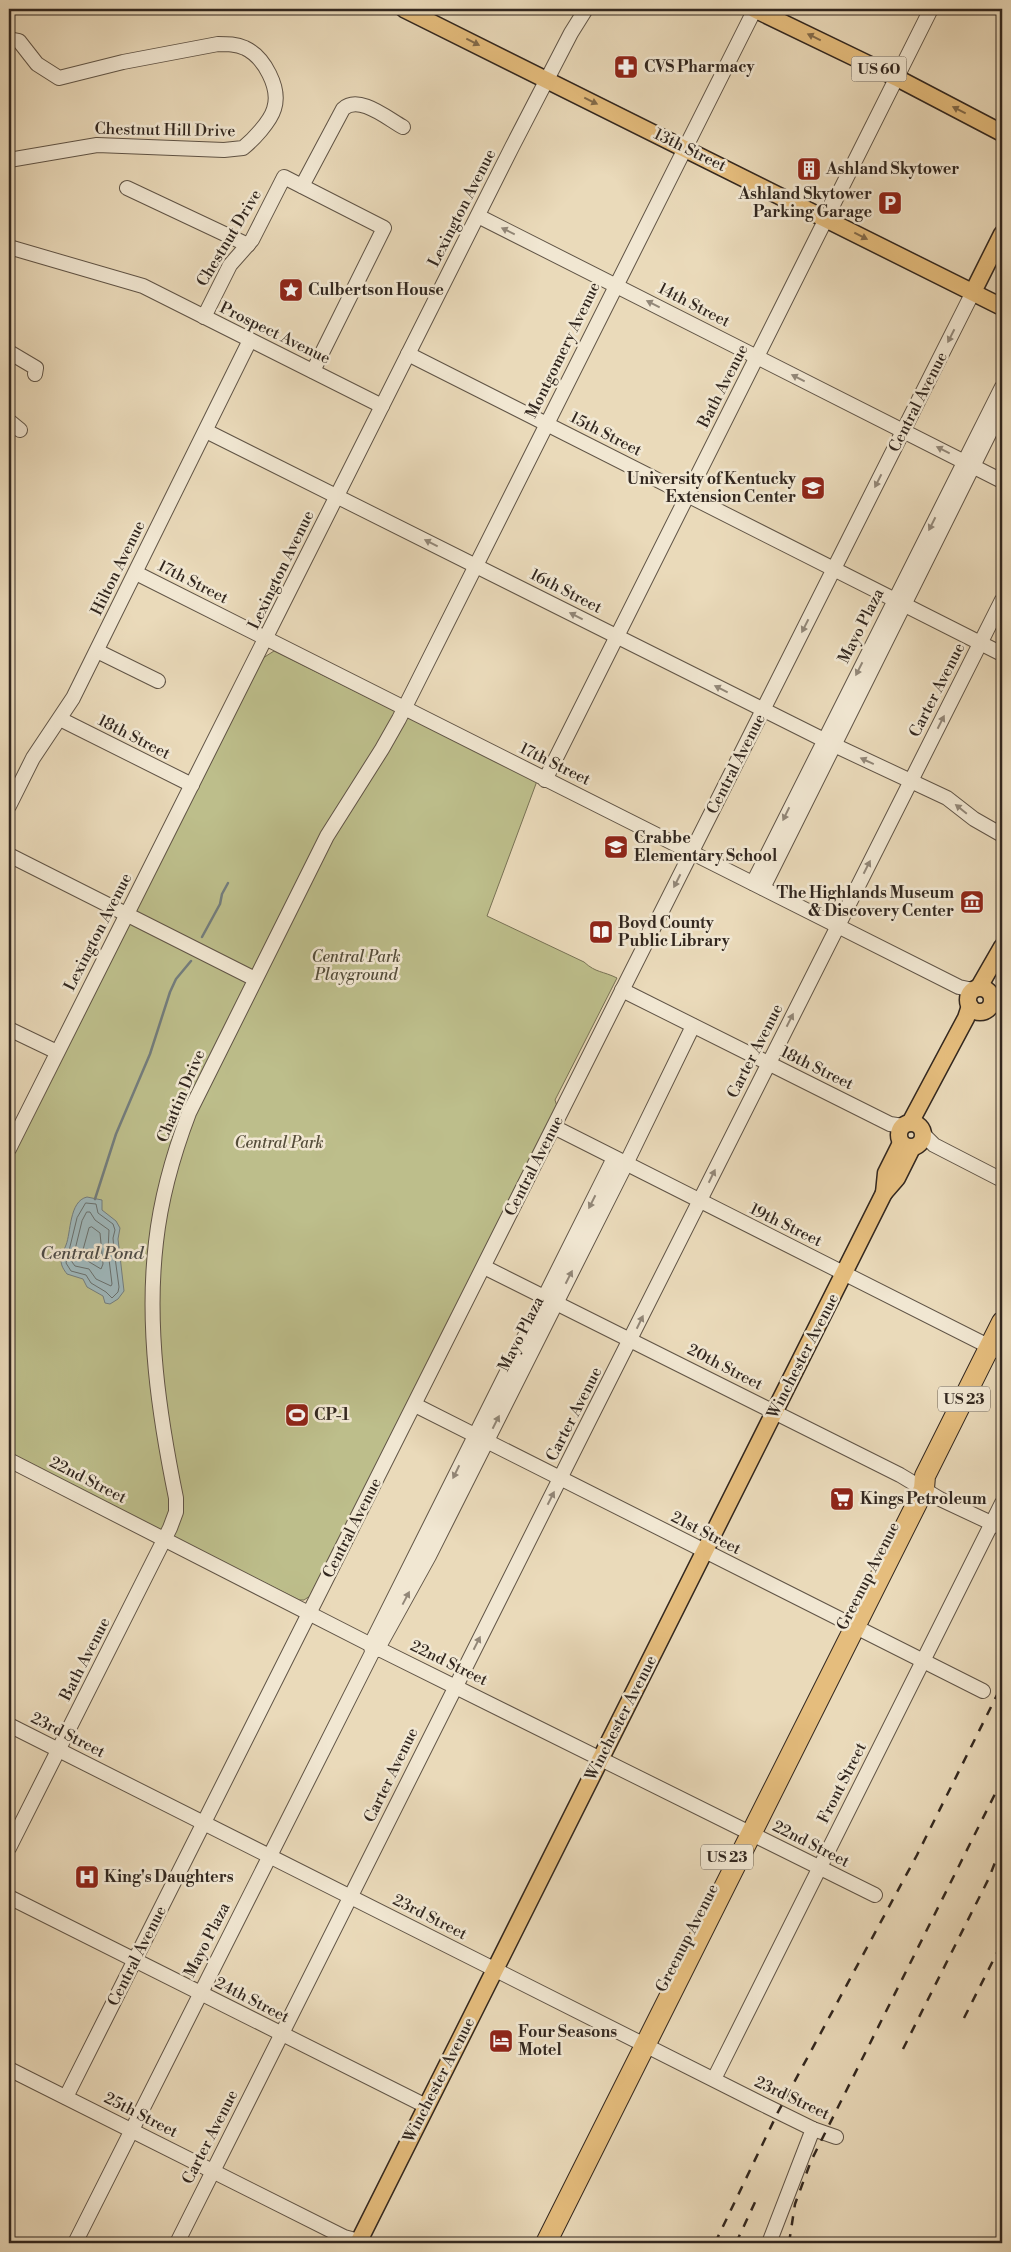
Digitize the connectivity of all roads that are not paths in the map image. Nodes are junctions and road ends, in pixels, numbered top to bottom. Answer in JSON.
{"nodes":[{"id":1,"x":404,"y":9,"type":"edge"},
{"id":2,"x":586,"y":9,"type":"edge"},
{"id":3,"x":755,"y":9,"type":"edge"},
{"id":4,"x":931,"y":9,"type":"edge"},
{"id":5,"x":427,"y":14,"type":"edge"},
{"id":6,"x":9,"y":39,"type":"edge"},
{"id":7,"x":897,"y":78,"type":"junction"},
{"id":8,"x":547,"y":79,"type":"junction"},
{"id":9,"x":403,"y":127,"type":"dead end"},
{"id":10,"x":1002,"y":133,"type":"edge"},
{"id":11,"x":685,"y":148,"type":"junction"},
{"id":12,"x":9,"y":160,"type":"edge"},
{"id":13,"x":302,"y":186,"type":"junction"},
{"id":14,"x":127,"y":188,"type":"dead end"},
{"id":15,"x":478,"y":216,"type":"junction"},
{"id":16,"x":827,"y":218,"type":"junction"},
{"id":17,"x":1002,"y":234,"type":"edge"},
{"id":18,"x":248,"y":245,"type":"junction"},
{"id":19,"x":9,"y":247,"type":"edge"},
{"id":20,"x":616,"y":285,"type":"junction"},
{"id":21,"x":973,"y":292,"type":"junction"},
{"id":22,"x":1002,"y":307,"type":"edge"},
{"id":23,"x":204,"y":317,"type":"junction"},
{"id":24,"x":250,"y":340,"type":"junction"},
{"id":25,"x":9,"y":352,"type":"edge"},
{"id":26,"x":408,"y":354,"type":"junction"},
{"id":27,"x":757,"y":357,"type":"junction"},
{"id":28,"x":312,"y":371,"type":"junction"},
{"id":29,"x":36,"y":374,"type":"dead end"},
{"id":30,"x":1002,"y":387,"type":"edge"},
{"id":31,"x":382,"y":406,"type":"junction"},
{"id":32,"x":1002,"y":408,"type":"edge"},
{"id":33,"x":547,"y":424,"type":"junction"},
{"id":34,"x":903,"y":430,"type":"junction"},
{"id":35,"x":206,"y":431,"type":"junction"},
{"id":36,"x":969,"y":463,"type":"junction"},
{"id":37,"x":1002,"y":480,"type":"edge"},
{"id":38,"x":688,"y":495,"type":"junction"},
{"id":39,"x":337,"y":496,"type":"junction"},
{"id":40,"x":475,"y":565,"type":"junction"},
{"id":41,"x":834,"y":568,"type":"junction"},
{"id":42,"x":136,"y":573,"type":"junction"},
{"id":43,"x":1002,"y":600,"type":"edge"},
{"id":44,"x":899,"y":602,"type":"junction"},
{"id":45,"x":617,"y":637,"type":"junction"},
{"id":46,"x":266,"y":639,"type":"junction"},
{"id":47,"x":980,"y":643,"type":"junction"},
{"id":48,"x":97,"y":651,"type":"junction"},
{"id":49,"x":1002,"y":654,"type":"edge"},
{"id":50,"x":158,"y":681,"type":"dead end"},
{"id":51,"x":404,"y":708,"type":"junction"},
{"id":52,"x":763,"y":710,"type":"junction"},
{"id":53,"x":60,"y":719,"type":"junction"},
{"id":54,"x":829,"y":742,"type":"junction"},
{"id":55,"x":545,"y":780,"type":"junction"},
{"id":56,"x":911,"y":782,"type":"junction"},
{"id":57,"x":192,"y":785,"type":"junction"},
{"id":58,"x":9,"y":806,"type":"edge"},
{"id":59,"x":1002,"y":835,"type":"edge"},
{"id":60,"x":692,"y":851,"type":"junction"},
{"id":61,"x":9,"y":855,"type":"edge"},
{"id":62,"x":758,"y":885,"type":"junction"},
{"id":63,"x":127,"y":914,"type":"junction"},
{"id":64,"x":837,"y":926,"type":"junction"},
{"id":65,"x":1002,"y":947,"type":"edge"},
{"id":66,"x":1002,"y":966,"type":"edge"},
{"id":67,"x":255,"y":978,"type":"junction"},
{"id":68,"x":622,"y":990,"type":"junction"},
{"id":69,"x":982,"y":1000,"type":"edge"},
{"id":70,"x":693,"y":1026,"type":"junction"},
{"id":71,"x":9,"y":1029,"type":"edge"},
{"id":72,"x":57,"y":1052,"type":"junction"},
{"id":73,"x":768,"y":1063,"type":"junction"},
{"id":74,"x":554,"y":1128,"type":"junction"},
{"id":75,"x":911,"y":1135,"type":"junction"},
{"id":76,"x":9,"y":1148,"type":"edge"},
{"id":77,"x":620,"y":1161,"type":"junction"},
{"id":78,"x":1002,"y":1180,"type":"edge"},
{"id":79,"x":700,"y":1202,"type":"junction"},
{"id":80,"x":484,"y":1267,"type":"junction"},
{"id":81,"x":844,"y":1274,"type":"junction"},
{"id":82,"x":550,"y":1300,"type":"junction"},
{"id":83,"x":1002,"y":1322,"type":"edge"},
{"id":84,"x":631,"y":1340,"type":"junction"},
{"id":85,"x":996,"y":1350,"type":"edge"},
{"id":86,"x":415,"y":1405,"type":"junction"},
{"id":87,"x":774,"y":1412,"type":"junction"},
{"id":88,"x":480,"y":1438,"type":"junction"},
{"id":89,"x":9,"y":1460,"type":"edge"},
{"id":90,"x":561,"y":1479,"type":"junction"},
{"id":91,"x":921,"y":1483,"type":"junction"},
{"id":92,"x":1002,"y":1502,"type":"edge"},
{"id":93,"x":997,"y":1525,"type":"edge"},
{"id":94,"x":164,"y":1539,"type":"junction"},
{"id":95,"x":705,"y":1551,"type":"junction"},
{"id":96,"x":310,"y":1612,"type":"junction"},
{"id":97,"x":850,"y":1624,"type":"junction"},
{"id":98,"x":374,"y":1649,"type":"junction"},
{"id":99,"x":922,"y":1661,"type":"junction"},
{"id":100,"x":455,"y":1686,"type":"junction"},
{"id":101,"x":983,"y":1690,"type":"dead end"},
{"id":102,"x":9,"y":1725,"type":"edge"},
{"id":103,"x":58,"y":1750,"type":"junction"},
{"id":104,"x":601,"y":1758,"type":"junction"},
{"id":105,"x":204,"y":1823,"type":"junction"},
{"id":106,"x":746,"y":1831,"type":"junction"},
{"id":107,"x":9,"y":1848,"type":"edge"},
{"id":108,"x":270,"y":1856,"type":"junction"},
{"id":109,"x":819,"y":1868,"type":"junction"},
{"id":110,"x":875,"y":1895,"type":"dead end"},
{"id":111,"x":350,"y":1896,"type":"junction"},
{"id":112,"x":9,"y":1897,"type":"edge"},
{"id":113,"x":135,"y":1960,"type":"junction"},
{"id":114,"x":496,"y":1969,"type":"junction"},
{"id":115,"x":200,"y":1993,"type":"junction"},
{"id":116,"x":281,"y":2034,"type":"junction"},
{"id":117,"x":641,"y":2042,"type":"junction"},
{"id":118,"x":9,"y":2069,"type":"edge"},
{"id":119,"x":714,"y":2079,"type":"junction"},
{"id":120,"x":66,"y":2098,"type":"junction"},
{"id":121,"x":426,"y":2106,"type":"junction"},
{"id":122,"x":813,"y":2129,"type":"junction"},
{"id":123,"x":132,"y":2130,"type":"junction"},
{"id":124,"x":836,"y":2137,"type":"dead end"},
{"id":125,"x":213,"y":2172,"type":"junction"},
{"id":126,"x":75,"y":2243,"type":"edge"},
{"id":127,"x":177,"y":2243,"type":"edge"},
{"id":128,"x":361,"y":2243,"type":"edge"},
{"id":129,"x":534,"y":2243,"type":"edge"},
{"id":130,"x":546,"y":2243,"type":"edge"},
{"id":131,"x":769,"y":2243,"type":"edge"}],
"edges":[{"from":1,"to":5,"type":"main road","name":"13th Street"},
{"from":2,"to":8,"type":"street","name":"Lexington Avenue"},
{"from":7,"to":3,"type":"main road","number":"US 60","one_way":true},
{"from":3,"to":11,"type":"street","name":"Montgomery Avenue"},
{"from":4,"to":7,"type":"street","name":"Bath Avenue"},
{"from":5,"to":8,"type":"main road","name":"13th Street","one_way":true},
{"from":6,"to":12,"type":"street","name":"Chestnut Hill Drive"},
{"from":10,"to":7,"type":"main road","number":"US 60","one_way":true},
{"from":7,"to":16,"type":"street","name":"Bath Avenue"},
{"from":8,"to":11,"type":"main road","name":"13th Street","one_way":true},
{"from":8,"to":15,"type":"street","name":"Lexington Avenue"},
{"from":9,"to":13,"type":"street"},
{"from":11,"to":16,"type":"main road","name":"13th Street"},
{"from":11,"to":20,"type":"street","name":"Montgomery Avenue"},
{"from":13,"to":18,"type":"street","name":"Chestnut Drive"},
{"from":13,"to":28,"type":"street","name":"Chestnut Drive"},
{"from":14,"to":18,"type":"street"},
{"from":20,"to":15,"type":"street","name":"14th Street","one_way":true},
{"from":15,"to":26,"type":"street","name":"Lexington Avenue"},
{"from":16,"to":21,"type":"main road","name":"13th Street","one_way":true},
{"from":16,"to":27,"type":"street","name":"Bath Avenue"},
{"from":17,"to":21,"type":"main road","name":"Central Avenue"},
{"from":18,"to":23,"type":"street","name":"Chestnut Drive"},
{"from":19,"to":23,"type":"street","name":"Prospect Avenue"},
{"from":27,"to":20,"type":"street","name":"14th Street","one_way":true},
{"from":20,"to":33,"type":"street","name":"Montgomery Avenue"},
{"from":21,"to":22,"type":"main road","name":"13th Street"},
{"from":21,"to":34,"type":"street","name":"Central Avenue","one_way":true},
{"from":23,"to":24,"type":"street","name":"Prospect Avenue"},
{"from":24,"to":28,"type":"street","name":"Prospect Avenue"},
{"from":24,"to":35,"type":"street","name":"Hilton Avenue"},
{"from":25,"to":29,"type":"street"},
{"from":26,"to":31,"type":"street","name":"Lexington Avenue"},
{"from":26,"to":33,"type":"street","name":"15th Street"},
{"from":34,"to":27,"type":"street","name":"14th Street","one_way":true},
{"from":27,"to":38,"type":"street","name":"Bath Avenue"},
{"from":28,"to":31,"type":"street","name":"Prospect Avenue"},
{"from":30,"to":36,"type":"street","name":"Mayo Plaza"},
{"from":31,"to":39,"type":"street","name":"Lexington Avenue"},
{"from":32,"to":36,"type":"street","name":"Mayo Plaza"},
{"from":33,"to":38,"type":"street","name":"15th Street"},
{"from":33,"to":40,"type":"street","name":"Montgomery Avenue"},
{"from":36,"to":34,"type":"street","name":"14th Street","one_way":true},
{"from":34,"to":41,"type":"street","name":"Central Avenue","one_way":true},
{"from":35,"to":39,"type":"street","name":"16th Street"},
{"from":35,"to":42,"type":"street","name":"Hilton Avenue"},
{"from":36,"to":37,"type":"street","name":"14th Street"},
{"from":36,"to":44,"type":"street","name":"Mayo Plaza"},
{"from":38,"to":41,"type":"street","name":"15th Street"},
{"from":38,"to":45,"type":"street","name":"Bath Avenue"},
{"from":40,"to":39,"type":"street","name":"16th Street","one_way":true},
{"from":39,"to":46,"type":"street","name":"Lexington Avenue"},
{"from":45,"to":40,"type":"street","name":"16th Street","one_way":true},
{"from":40,"to":51,"type":"street","name":"Montgomery Avenue"},
{"from":41,"to":44,"type":"street","name":"15th Street"},
{"from":41,"to":52,"type":"street","name":"Central Avenue","one_way":true},
{"from":42,"to":46,"type":"street","name":"17th Street"},
{"from":42,"to":48,"type":"street","name":"Hilton Avenue"},
{"from":43,"to":47,"type":"street","name":"Carter Avenue"},
{"from":44,"to":47,"type":"street","name":"15th Street"},
{"from":44,"to":54,"type":"street","name":"Mayo Plaza"},
{"from":52,"to":45,"type":"street","name":"16th Street","one_way":true},
{"from":45,"to":55,"type":"street","name":"Bath Avenue"},
{"from":46,"to":51,"type":"street","name":"17th Street"},
{"from":46,"to":57,"type":"street","name":"Lexington Avenue"},
{"from":47,"to":49,"type":"street","name":"15th Street"},
{"from":56,"to":47,"type":"street","name":"Carter Avenue","one_way":true},
{"from":48,"to":50,"type":"street"},
{"from":48,"to":53,"type":"street","name":"Hilton Avenue"},
{"from":51,"to":55,"type":"street","name":"17th Street"},
{"from":51,"to":67,"type":"street","name":"Chattin Drive"},
{"from":52,"to":54,"type":"street","name":"16th Street"},
{"from":52,"to":60,"type":"street","name":"Central Avenue"},
{"from":53,"to":57,"type":"street","name":"18th Street"},
{"from":53,"to":58,"type":"street","name":"Hilton Avenue"},
{"from":56,"to":54,"type":"street","name":"16th Street","one_way":true},
{"from":54,"to":62,"type":"street","name":"Mayo Plaza"},
{"from":55,"to":60,"type":"street","name":"17th Street"},
{"from":59,"to":56,"type":"street","name":"16th Street","one_way":true},
{"from":64,"to":56,"type":"street","name":"Carter Avenue","one_way":true},
{"from":57,"to":63,"type":"street","name":"Lexington Avenue"},
{"from":60,"to":62,"type":"street","name":"17th Street"},
{"from":60,"to":68,"type":"street","name":"Central Avenue","one_way":true},
{"from":61,"to":63,"type":"street"},
{"from":62,"to":64,"type":"street","name":"17th Street"},
{"from":63,"to":67,"type":"street"},
{"from":63,"to":72,"type":"street","name":"Lexington Avenue"},
{"from":64,"to":69,"type":"street","name":"17th Street"},
{"from":73,"to":64,"type":"street","name":"Carter Avenue","one_way":true},
{"from":65,"to":69,"type":"main road","name":"Winchester Avenue"},
{"from":66,"to":69,"type":"main road","name":"Winchester Avenue"},
{"from":67,"to":94,"type":"street","name":"Chattin Drive"},
{"from":68,"to":70,"type":"street","name":"18th Street"},
{"from":68,"to":74,"type":"street","name":"Central Avenue"},
{"from":69,"to":75,"type":"main road","name":"Winchester Avenue"},
{"from":70,"to":73,"type":"street","name":"18th Street"},
{"from":70,"to":77,"type":"street","name":"Mayo Plaza"},
{"from":71,"to":72,"type":"street"},
{"from":72,"to":76,"type":"street","name":"Lexington Avenue"},
{"from":73,"to":75,"type":"street","name":"18th Street"},
{"from":79,"to":73,"type":"street","name":"Carter Avenue","one_way":true},
{"from":74,"to":77,"type":"street","name":"19th Street"},
{"from":74,"to":80,"type":"street","name":"Central Avenue"},
{"from":75,"to":78,"type":"street","name":"18th Street"},
{"from":75,"to":81,"type":"main road","name":"Winchester Avenue"},
{"from":77,"to":79,"type":"street","name":"19th Street"},
{"from":77,"to":82,"type":"street","name":"Mayo Plaza"},
{"from":79,"to":81,"type":"street","name":"19th Street"},
{"from":84,"to":79,"type":"street","name":"Carter Avenue","one_way":true},
{"from":80,"to":82,"type":"street","name":"20th Street"},
{"from":80,"to":86,"type":"street","name":"Central Avenue"},
{"from":81,"to":85,"type":"street","name":"19th Street"},
{"from":81,"to":87,"type":"main road","name":"Winchester Avenue"},
{"from":82,"to":84,"type":"street","name":"20th Street"},
{"from":82,"to":88,"type":"street","name":"Mayo Plaza"},
{"from":83,"to":85,"type":"highway","name":"Greenup Avenue","number":"US 23"},
{"from":84,"to":87,"type":"street","name":"20th Street"},
{"from":84,"to":90,"type":"street","name":"Carter Avenue"},
{"from":85,"to":91,"type":"highway","name":"Greenup Avenue","number":"US 23"},
{"from":86,"to":88,"type":"street","name":"21st Street"},
{"from":86,"to":96,"type":"street","name":"Central Avenue"},
{"from":87,"to":91,"type":"street","name":"20th Street"},
{"from":87,"to":95,"type":"main road","name":"Winchester Avenue"},
{"from":88,"to":90,"type":"street","name":"21st Street"},
{"from":88,"to":98,"type":"street","name":"Mayo Plaza"},
{"from":89,"to":94,"type":"street","name":"22nd Street"},
{"from":90,"to":95,"type":"street","name":"21st Street"},
{"from":100,"to":90,"type":"street","name":"Carter Avenue","one_way":true},
{"from":91,"to":93,"type":"street","name":"20th Street"},
{"from":91,"to":97,"type":"highway","name":"Greenup Avenue","number":"US 23"},
{"from":92,"to":93,"type":"street","name":"Front Street"},
{"from":93,"to":99,"type":"street","name":"Front Street"},
{"from":94,"to":96,"type":"street","name":"22nd Street"},
{"from":94,"to":103,"type":"street","name":"Bath Avenue"},
{"from":95,"to":97,"type":"street","name":"21st Street"},
{"from":95,"to":104,"type":"main road","name":"Winchester Avenue"},
{"from":96,"to":98,"type":"street","name":"22nd Street"},
{"from":96,"to":105,"type":"street","name":"Central Avenue"},
{"from":97,"to":99,"type":"street","name":"21st Street"},
{"from":97,"to":106,"type":"highway","name":"Greenup Avenue","number":"US 23"},
{"from":98,"to":100,"type":"street","name":"22nd Street"},
{"from":98,"to":108,"type":"street","name":"Mayo Plaza"},
{"from":99,"to":101,"type":"street","name":"21st Street"},
{"from":99,"to":109,"type":"street","name":"Front Street"},
{"from":100,"to":104,"type":"street","name":"22nd Street"},
{"from":100,"to":111,"type":"street","name":"Carter Avenue"},
{"from":102,"to":103,"type":"street","name":"23rd Street"},
{"from":103,"to":105,"type":"street","name":"23rd Street"},
{"from":103,"to":107,"type":"street","name":"Bath Avenue"},
{"from":104,"to":106,"type":"street","name":"22nd Street"},
{"from":104,"to":114,"type":"main road","name":"Winchester Avenue"},
{"from":105,"to":108,"type":"street","name":"23rd Street"},
{"from":105,"to":113,"type":"street","name":"Central Avenue"},
{"from":106,"to":109,"type":"street","name":"22nd Street"},
{"from":106,"to":117,"type":"highway","name":"Greenup Avenue","number":"US 23"},
{"from":108,"to":111,"type":"street","name":"23rd Street"},
{"from":108,"to":115,"type":"street","name":"Mayo Plaza"},
{"from":109,"to":110,"type":"street","name":"22nd Street"},
{"from":109,"to":119,"type":"street","name":"Front Street"},
{"from":111,"to":114,"type":"street","name":"23rd Street"},
{"from":111,"to":116,"type":"street","name":"Carter Avenue"},
{"from":112,"to":113,"type":"street","name":"24th Street"},
{"from":113,"to":115,"type":"street","name":"24th Street"},
{"from":113,"to":120,"type":"street","name":"Central Avenue"},
{"from":114,"to":117,"type":"street","name":"23rd Street"},
{"from":114,"to":121,"type":"main road","name":"Winchester Avenue"},
{"from":115,"to":116,"type":"street","name":"24th Street"},
{"from":115,"to":123,"type":"street","name":"Mayo Plaza"},
{"from":116,"to":121,"type":"street","name":"24th Street"},
{"from":116,"to":125,"type":"street","name":"Carter Avenue"},
{"from":117,"to":119,"type":"street","name":"23rd Street"},
{"from":117,"to":129,"type":"highway","name":"Greenup Avenue","number":"US 23"},
{"from":117,"to":130,"type":"highway","name":"Greenup Avenue","number":"US 23"},
{"from":118,"to":120,"type":"street","name":"25th Street"},
{"from":119,"to":122,"type":"street","name":"23rd Street"},
{"from":120,"to":123,"type":"street","name":"25th Street"},
{"from":121,"to":128,"type":"main road","name":"Winchester Avenue"},
{"from":122,"to":124,"type":"street","name":"23rd Street"},
{"from":122,"to":131,"type":"street"},
{"from":123,"to":125,"type":"street","name":"25th Street"},
{"from":123,"to":126,"type":"street","name":"Mayo Plaza"},
{"from":125,"to":127,"type":"street","name":"Carter Avenue"},
{"from":125,"to":128,"type":"street","name":"25th Street"}]}
